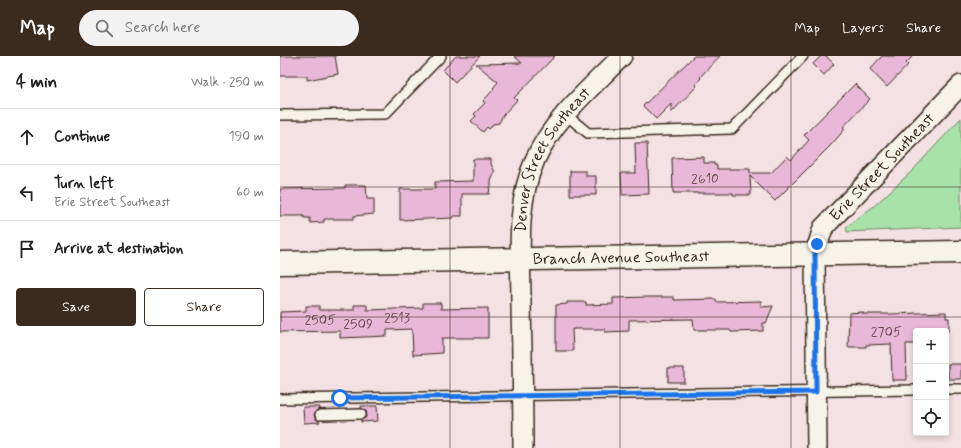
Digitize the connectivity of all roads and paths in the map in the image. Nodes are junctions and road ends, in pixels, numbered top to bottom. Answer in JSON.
{"nodes":[{"id":1,"x":441,"y":56,"type":"edge"},
{"id":2,"x":622,"y":56,"type":"edge"},
{"id":3,"x":803,"y":56,"type":"edge"},
{"id":4,"x":961,"y":85,"type":"edge"},
{"id":5,"x":566,"y":114,"type":"junction"},
{"id":6,"x":280,"y":115,"type":"edge"},
{"id":7,"x":961,"y":252,"type":"edge"},
{"id":8,"x":815,"y":254,"type":"junction"},
{"id":9,"x":520,"y":259,"type":"junction"},
{"id":10,"x":280,"y":263,"type":"edge"},
{"id":11,"x":949,"y":389,"type":"edge"},
{"id":12,"x":961,"y":389,"type":"edge"},
{"id":13,"x":913,"y":390,"type":"edge"},
{"id":14,"x":816,"y":392,"type":"junction"},
{"id":15,"x":523,"y":395,"type":"junction"},
{"id":16,"x":340,"y":398,"type":"junction"},
{"id":17,"x":280,"y":399,"type":"edge"},
{"id":18,"x":340,"y":414,"type":"junction"},
{"id":19,"x":361,"y":414,"type":"dead end"},
{"id":20,"x":320,"y":415,"type":"dead end"},
{"id":21,"x":524,"y":448,"type":"edge"},
{"id":22,"x":817,"y":448,"type":"edge"}],
"edges":[{"from":1,"to":6,"type":"lane"},
{"from":2,"to":5,"type":"street","name":"Denver Street Southeast"},
{"from":3,"to":5,"type":"lane"},
{"from":4,"to":8,"type":"street","name":"Erie Street Southeast"},
{"from":5,"to":9,"type":"street","name":"Denver Street Southeast"},
{"from":7,"to":8,"type":"highway","name":"Branch Avenue Southeast"},
{"from":8,"to":9,"type":"highway","name":"Branch Avenue Southeast"},
{"from":8,"to":14,"type":"street","name":"Erie Street Southeast"},
{"from":9,"to":10,"type":"highway","name":"Branch Avenue Southeast"},
{"from":9,"to":15,"type":"street","name":"Denver Street Southeast"},
{"from":11,"to":12,"type":"lane"},
{"from":13,"to":14,"type":"lane"},
{"from":14,"to":15,"type":"lane"},
{"from":14,"to":22,"type":"street","name":"Erie Street Southeast"},
{"from":15,"to":16,"type":"lane"},
{"from":15,"to":21,"type":"street","name":"Denver Street Southeast"},
{"from":16,"to":17,"type":"lane"},
{"from":16,"to":18,"type":"lane"},
{"from":18,"to":19,"type":"lane"},
{"from":18,"to":20,"type":"lane"}]}
